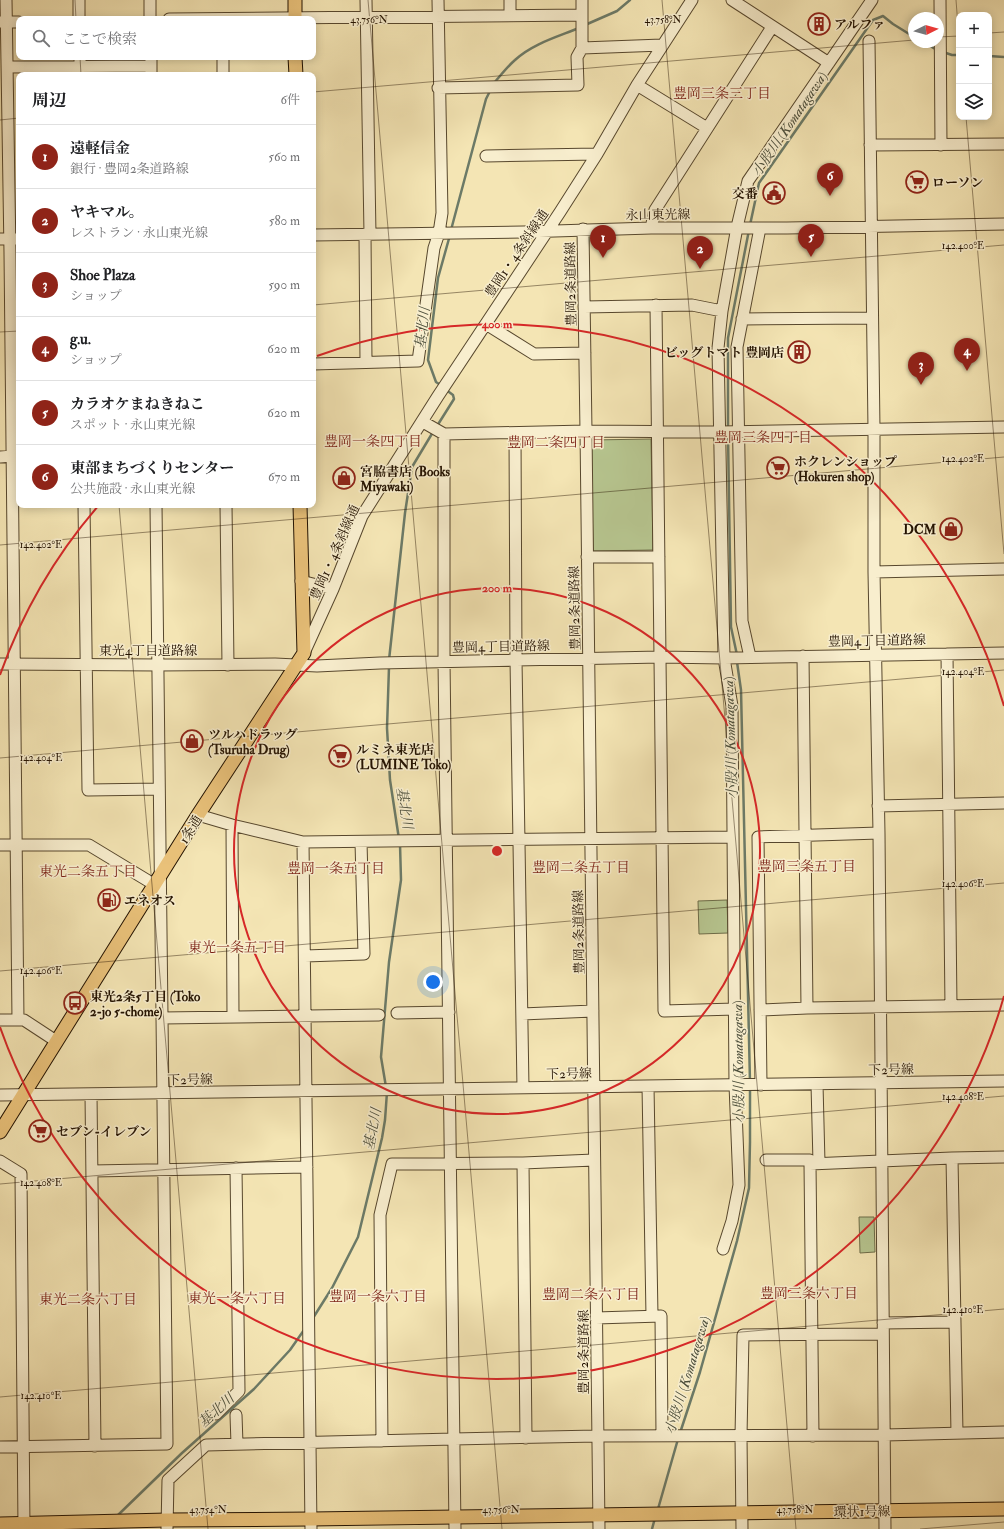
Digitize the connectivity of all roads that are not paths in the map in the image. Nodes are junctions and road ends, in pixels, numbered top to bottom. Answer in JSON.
{"nodes":[{"id":1,"x":6,"y":0,"type":"edge"},
{"id":2,"x":79,"y":0,"type":"edge"},
{"id":3,"x":150,"y":0,"type":"edge"},
{"id":4,"x":295,"y":0,"type":"edge"},
{"id":5,"x":366,"y":0,"type":"edge"},
{"id":6,"x":438,"y":0,"type":"edge"},
{"id":7,"x":510,"y":0,"type":"edge"},
{"id":8,"x":582,"y":0,"type":"edge"},
{"id":9,"x":692,"y":0,"type":"edge"},
{"id":10,"x":732,"y":0,"type":"edge"},
{"id":11,"x":872,"y":0,"type":"edge"},
{"id":12,"x":940,"y":0,"type":"edge"},
{"id":13,"x":510,"y":15,"type":"junction"},
{"id":14,"x":79,"y":16,"type":"edge"},
{"id":15,"x":150,"y":16,"type":"edge"},
{"id":16,"x":295,"y":16,"type":"edge"},
{"id":17,"x":438,"y":16,"type":"junction"},
{"id":18,"x":366,"y":17,"type":"junction"},
{"id":19,"x":582,"y":17,"type":"junction"},
{"id":20,"x":316,"y":18,"type":"edge"},
{"id":21,"x":3,"y":22,"type":"edge"},
{"id":22,"x":16,"y":22,"type":"edge"},
{"id":23,"x":772,"y":27,"type":"junction"},
{"id":24,"x":869,"y":41,"type":"dead end"},
{"id":25,"x":662,"y":45,"type":"junction"},
{"id":26,"x":582,"y":48,"type":"junction"},
{"id":27,"x":223,"y":60,"type":"edge"},
{"id":28,"x":296,"y":60,"type":"edge"},
{"id":29,"x":829,"y":63,"type":"junction"},
{"id":30,"x":80,"y":66,"type":"edge"},
{"id":31,"x":151,"y":66,"type":"edge"},
{"id":32,"x":223,"y":72,"type":"edge"},
{"id":33,"x":296,"y":72,"type":"edge"},
{"id":34,"x":5,"y":73,"type":"edge"},
{"id":35,"x":637,"y":85,"type":"junction"},
{"id":36,"x":438,"y":88,"type":"junction"},
{"id":37,"x":707,"y":128,"type":"junction"},
{"id":38,"x":1004,"y":144,"type":"edge"},
{"id":39,"x":870,"y":145,"type":"junction"},
{"id":40,"x":941,"y":145,"type":"junction"},
{"id":41,"x":597,"y":154,"type":"junction"},
{"id":42,"x":486,"y":156,"type":"dead end"},
{"id":43,"x":1004,"y":224,"type":"edge"},
{"id":44,"x":871,"y":226,"type":"junction"},
{"id":45,"x":651,"y":228,"type":"junction"},
{"id":46,"x":739,"y":228,"type":"junction"},
{"id":47,"x":757,"y":228,"type":"junction"},
{"id":48,"x":583,"y":229,"type":"junction"},
{"id":49,"x":547,"y":231,"type":"junction"},
{"id":50,"x":442,"y":232,"type":"junction"},
{"id":51,"x":367,"y":234,"type":"junction"},
{"id":52,"x":316,"y":235,"type":"edge"},
{"id":53,"x":10,"y":239,"type":"edge"},
{"id":54,"x":656,"y":305,"type":"junction"},
{"id":55,"x":584,"y":307,"type":"junction"},
{"id":56,"x":722,"y":311,"type":"junction"},
{"id":57,"x":872,"y":318,"type":"junction"},
{"id":58,"x":742,"y":319,"type":"junction"},
{"id":59,"x":486,"y":324,"type":"junction"},
{"id":60,"x":585,"y":353,"type":"junction"},
{"id":61,"x":366,"y":362,"type":"junction"},
{"id":62,"x":316,"y":364,"type":"edge"},
{"id":63,"x":15,"y":369,"type":"edge"},
{"id":64,"x":423,"y":422,"type":"junction"},
{"id":65,"x":1004,"y":427,"type":"edge"},
{"id":66,"x":874,"y":429,"type":"junction"},
{"id":67,"x":438,"y":431,"type":"junction"},
{"id":68,"x":657,"y":431,"type":"junction"},
{"id":69,"x":729,"y":431,"type":"junction"},
{"id":70,"x":586,"y":432,"type":"junction"},
{"id":71,"x":515,"y":433,"type":"junction"},
{"id":72,"x":14,"y":454,"type":"edge"},
{"id":73,"x":0,"y":457,"type":"edge"},
{"id":74,"x":84,"y":508,"type":"edge"},
{"id":75,"x":156,"y":508,"type":"edge"},
{"id":76,"x":226,"y":508,"type":"edge"},
{"id":77,"x":300,"y":508,"type":"edge"},
{"id":78,"x":587,"y":557,"type":"junction"},
{"id":79,"x":659,"y":557,"type":"junction"},
{"id":80,"x":1004,"y":569,"type":"edge"},
{"id":81,"x":874,"y":572,"type":"junction"},
{"id":82,"x":301,"y":581,"type":"junction"},
{"id":83,"x":333,"y":589,"type":"junction"},
{"id":84,"x":304,"y":653,"type":"junction"},
{"id":85,"x":1004,"y":653,"type":"edge"},
{"id":86,"x":875,"y":654,"type":"junction"},
{"id":87,"x":947,"y":654,"type":"junction"},
{"id":88,"x":803,"y":656,"type":"junction"},
{"id":89,"x":660,"y":657,"type":"junction"},
{"id":90,"x":747,"y":657,"type":"junction"},
{"id":91,"x":727,"y":658,"type":"junction"},
{"id":92,"x":589,"y":659,"type":"junction"},
{"id":93,"x":516,"y":660,"type":"junction"},
{"id":94,"x":444,"y":661,"type":"junction"},
{"id":95,"x":0,"y":664,"type":"edge"},
{"id":96,"x":14,"y":664,"type":"junction"},
{"id":97,"x":85,"y":664,"type":"junction"},
{"id":98,"x":158,"y":665,"type":"junction"},
{"id":99,"x":228,"y":665,"type":"junction"},
{"id":100,"x":296,"y":665,"type":"junction"},
{"id":101,"x":160,"y":789,"type":"junction"},
{"id":102,"x":1004,"y":803,"type":"edge"},
{"id":103,"x":949,"y":804,"type":"junction"},
{"id":104,"x":878,"y":806,"type":"junction"},
{"id":105,"x":198,"y":815,"type":"junction"},
{"id":106,"x":232,"y":825,"type":"junction"},
{"id":107,"x":879,"y":833,"type":"junction"},
{"id":108,"x":806,"y":835,"type":"junction"},
{"id":109,"x":732,"y":837,"type":"junction"},
{"id":110,"x":591,"y":838,"type":"junction"},
{"id":111,"x":662,"y":838,"type":"junction"},
{"id":112,"x":520,"y":839,"type":"junction"},
{"id":113,"x":448,"y":841,"type":"junction"},
{"id":114,"x":304,"y":842,"type":"junction"},
{"id":115,"x":361,"y":842,"type":"junction"},
{"id":116,"x":0,"y":845,"type":"edge"},
{"id":117,"x":16,"y":845,"type":"junction"},
{"id":118,"x":158,"y":880,"type":"junction"},
{"id":119,"x":305,"y":956,"type":"junction"},
{"id":120,"x":1004,"y":1005,"type":"edge"},
{"id":121,"x":880,"y":1006,"type":"junction"},
{"id":122,"x":951,"y":1006,"type":"junction"},
{"id":123,"x":807,"y":1008,"type":"junction"},
{"id":124,"x":735,"y":1009,"type":"junction"},
{"id":125,"x":760,"y":1010,"type":"junction"},
{"id":126,"x":593,"y":1011,"type":"junction"},
{"id":127,"x":449,"y":1012,"type":"junction"},
{"id":128,"x":397,"y":1013,"type":"dead end"},
{"id":129,"x":522,"y":1014,"type":"junction"},
{"id":130,"x":379,"y":1015,"type":"dead end"},
{"id":131,"x":306,"y":1016,"type":"junction"},
{"id":132,"x":233,"y":1017,"type":"junction"},
{"id":133,"x":162,"y":1018,"type":"junction"},
{"id":134,"x":0,"y":1020,"type":"edge"},
{"id":135,"x":18,"y":1020,"type":"junction"},
{"id":136,"x":56,"y":1041,"type":"junction"},
{"id":137,"x":1004,"y":1081,"type":"edge"},
{"id":138,"x":880,"y":1083,"type":"junction"},
{"id":139,"x":817,"y":1084,"type":"junction"},
{"id":140,"x":739,"y":1085,"type":"junction"},
{"id":141,"x":758,"y":1085,"type":"junction"},
{"id":142,"x":648,"y":1086,"type":"junction"},
{"id":143,"x":594,"y":1087,"type":"junction"},
{"id":144,"x":523,"y":1088,"type":"junction"},
{"id":145,"x":450,"y":1089,"type":"junction"},
{"id":146,"x":306,"y":1091,"type":"junction"},
{"id":147,"x":163,"y":1093,"type":"junction"},
{"id":148,"x":24,"y":1094,"type":"junction"},
{"id":149,"x":91,"y":1094,"type":"junction"},
{"id":150,"x":0,"y":1095,"type":"edge"},
{"id":151,"x":0,"y":1132,"type":"edge"},
{"id":152,"x":1004,"y":1157,"type":"edge"},
{"id":153,"x":952,"y":1158,"type":"junction"},
{"id":154,"x":594,"y":1160,"type":"junction"},
{"id":155,"x":766,"y":1160,"type":"dead end"},
{"id":156,"x":881,"y":1160,"type":"junction"},
{"id":157,"x":0,"y":1161,"type":"edge"},
{"id":158,"x":523,"y":1163,"type":"junction"},
{"id":159,"x":450,"y":1164,"type":"junction"},
{"id":160,"x":814,"y":1164,"type":"junction"},
{"id":161,"x":307,"y":1167,"type":"junction"},
{"id":162,"x":236,"y":1168,"type":"junction"},
{"id":163,"x":92,"y":1170,"type":"junction"},
{"id":164,"x":163,"y":1170,"type":"junction"},
{"id":165,"x":723,"y":1249,"type":"dead end"},
{"id":166,"x":652,"y":1316,"type":"junction"},
{"id":167,"x":596,"y":1318,"type":"junction"},
{"id":168,"x":955,"y":1322,"type":"junction"},
{"id":169,"x":883,"y":1328,"type":"junction"},
{"id":170,"x":812,"y":1335,"type":"junction"},
{"id":171,"x":216,"y":1414,"type":"dead end"},
{"id":172,"x":236,"y":1415,"type":"dead end"},
{"id":173,"x":1004,"y":1432,"type":"edge"},
{"id":174,"x":957,"y":1433,"type":"junction"},
{"id":175,"x":885,"y":1435,"type":"junction"},
{"id":176,"x":597,"y":1436,"type":"junction"},
{"id":177,"x":667,"y":1436,"type":"junction"},
{"id":178,"x":741,"y":1436,"type":"junction"},
{"id":179,"x":813,"y":1436,"type":"junction"},
{"id":180,"x":526,"y":1438,"type":"junction"},
{"id":181,"x":454,"y":1439,"type":"junction"},
{"id":182,"x":382,"y":1441,"type":"junction"},
{"id":183,"x":310,"y":1442,"type":"junction"},
{"id":184,"x":238,"y":1444,"type":"junction"},
{"id":185,"x":95,"y":1446,"type":"junction"},
{"id":186,"x":0,"y":1447,"type":"edge"},
{"id":187,"x":23,"y":1447,"type":"junction"},
{"id":188,"x":1004,"y":1510,"type":"edge"},
{"id":189,"x":886,"y":1511,"type":"junction"},
{"id":190,"x":741,"y":1513,"type":"junction"},
{"id":191,"x":598,"y":1515,"type":"junction"},
{"id":192,"x":455,"y":1523,"type":"edge"},
{"id":193,"x":0,"y":1524,"type":"edge"},
{"id":194,"x":167,"y":1524,"type":"edge"},
{"id":195,"x":311,"y":1524,"type":"edge"},
{"id":196,"x":24,"y":1526,"type":"edge"},
{"id":197,"x":599,"y":1529,"type":"edge"},
{"id":198,"x":742,"y":1529,"type":"edge"},
{"id":199,"x":885,"y":1529,"type":"edge"}],
"edges":[{"from":1,"to":21,"type":"street"},
{"from":2,"to":14,"type":"street"},
{"from":3,"to":15,"type":"street"},
{"from":4,"to":16,"type":"main road"},
{"from":5,"to":18,"type":"street"},
{"from":6,"to":17,"type":"street"},
{"from":7,"to":13,"type":"street"},
{"from":8,"to":19,"type":"street"},
{"from":9,"to":25,"type":"street","name":"豊岡1・4条斜線通"},
{"from":10,"to":23,"type":"street"},
{"from":11,"to":29,"type":"street"},
{"from":12,"to":40,"type":"street"},
{"from":13,"to":17,"type":"street"},
{"from":13,"to":19,"type":"street"},
{"from":17,"to":18,"type":"street"},
{"from":17,"to":36,"type":"street"},
{"from":18,"to":20,"type":"street"},
{"from":18,"to":51,"type":"street"},
{"from":19,"to":26,"type":"street"},
{"from":21,"to":22,"type":"street"},
{"from":21,"to":34,"type":"street"},
{"from":23,"to":29,"type":"street"},
{"from":23,"to":37,"type":"street"},
{"from":24,"to":39,"type":"street"},
{"from":25,"to":26,"type":"street"},
{"from":25,"to":35,"type":"street","name":"豊岡1・4条斜線通"},
{"from":26,"to":36,"type":"street"},
{"from":27,"to":32,"type":"street"},
{"from":28,"to":33,"type":"main road"},
{"from":29,"to":46,"type":"street"},
{"from":30,"to":31,"type":"street"},
{"from":30,"to":34,"type":"street"},
{"from":34,"to":53,"type":"street"},
{"from":35,"to":37,"type":"street"},
{"from":35,"to":41,"type":"street","name":"豊岡1・4条斜線通"},
{"from":36,"to":50,"type":"street"},
{"from":37,"to":45,"type":"street"},
{"from":38,"to":40,"type":"street"},
{"from":39,"to":40,"type":"street"},
{"from":39,"to":44,"type":"street"},
{"from":41,"to":42,"type":"street"},
{"from":41,"to":49,"type":"street","name":"豊岡1・4条斜線通"},
{"from":43,"to":44,"type":"street","name":"永山東光線"},
{"from":44,"to":47,"type":"street","name":"永山東光線"},
{"from":44,"to":57,"type":"street"},
{"from":45,"to":46,"type":"street","name":"永山東光線"},
{"from":45,"to":48,"type":"street","name":"永山東光線"},
{"from":46,"to":47,"type":"street","name":"永山東光線"},
{"from":46,"to":56,"type":"street"},
{"from":47,"to":58,"type":"street"},
{"from":48,"to":49,"type":"street","name":"永山東光線"},
{"from":48,"to":55,"type":"street","name":"豊岡2条道路線"},
{"from":49,"to":50,"type":"street","name":"永山東光線"},
{"from":49,"to":59,"type":"street","name":"豊岡1・4条斜線通"},
{"from":50,"to":51,"type":"street","name":"永山東光線"},
{"from":50,"to":61,"type":"street"},
{"from":51,"to":52,"type":"street","name":"永山東光線"},
{"from":51,"to":61,"type":"street"},
{"from":53,"to":63,"type":"street"},
{"from":54,"to":55,"type":"street"},
{"from":54,"to":56,"type":"street"},
{"from":54,"to":68,"type":"street"},
{"from":55,"to":60,"type":"street","name":"豊岡2条道路線"},
{"from":56,"to":69,"type":"street"},
{"from":57,"to":58,"type":"street"},
{"from":57,"to":66,"type":"street"},
{"from":58,"to":69,"type":"street"},
{"from":59,"to":60,"type":"street"},
{"from":59,"to":64,"type":"street","name":"豊岡1・4条斜線通"},
{"from":60,"to":70,"type":"street","name":"豊岡2条道路線"},
{"from":61,"to":62,"type":"street"},
{"from":63,"to":72,"type":"street"},
{"from":64,"to":67,"type":"street"},
{"from":64,"to":83,"type":"street","name":"豊岡1・4条斜線通"},
{"from":65,"to":66,"type":"street"},
{"from":66,"to":69,"type":"street"},
{"from":66,"to":81,"type":"street"},
{"from":67,"to":71,"type":"street"},
{"from":67,"to":94,"type":"street"},
{"from":68,"to":69,"type":"street"},
{"from":68,"to":70,"type":"street"},
{"from":68,"to":79,"type":"street"},
{"from":69,"to":90,"type":"street"},
{"from":69,"to":91,"type":"street"},
{"from":70,"to":71,"type":"street"},
{"from":70,"to":78,"type":"street","name":"豊岡2条道路線"},
{"from":71,"to":93,"type":"street"},
{"from":72,"to":73,"type":"street"},
{"from":72,"to":96,"type":"street"},
{"from":74,"to":97,"type":"street"},
{"from":75,"to":98,"type":"street"},
{"from":76,"to":99,"type":"street"},
{"from":77,"to":82,"type":"main road"},
{"from":78,"to":79,"type":"street"},
{"from":78,"to":92,"type":"street","name":"豊岡2条道路線"},
{"from":79,"to":89,"type":"street"},
{"from":80,"to":81,"type":"street"},
{"from":81,"to":86,"type":"street"},
{"from":82,"to":83,"type":"street"},
{"from":82,"to":84,"type":"main road"},
{"from":83,"to":84,"type":"street","name":"豊岡1・4条斜線通"},
{"from":84,"to":100,"type":"main road","name":"1条通"},
{"from":85,"to":87,"type":"street","name":"豊岡4丁目道路線"},
{"from":86,"to":87,"type":"street","name":"豊岡4丁目道路線"},
{"from":86,"to":88,"type":"street","name":"豊岡4丁目道路線"},
{"from":86,"to":104,"type":"street"},
{"from":87,"to":103,"type":"street"},
{"from":88,"to":90,"type":"street","name":"豊岡4丁目道路線"},
{"from":88,"to":108,"type":"street"},
{"from":89,"to":91,"type":"street","name":"豊岡4丁目道路線"},
{"from":89,"to":92,"type":"street","name":"豊岡4丁目道路線"},
{"from":89,"to":111,"type":"street"},
{"from":90,"to":91,"type":"street","name":"豊岡4丁目道路線"},
{"from":91,"to":109,"type":"street"},
{"from":92,"to":93,"type":"street","name":"豊岡4丁目道路線"},
{"from":92,"to":110,"type":"street","name":"豊岡2条道路線"},
{"from":93,"to":94,"type":"street","name":"豊岡4丁目道路線"},
{"from":93,"to":112,"type":"street"},
{"from":94,"to":100,"type":"street","name":"豊岡4丁目道路線"},
{"from":94,"to":113,"type":"street"},
{"from":95,"to":96,"type":"street","name":"東光4丁目道路線"},
{"from":96,"to":97,"type":"street","name":"東光4丁目道路線"},
{"from":96,"to":117,"type":"street"},
{"from":97,"to":98,"type":"street","name":"東光4丁目道路線"},
{"from":97,"to":101,"type":"street"},
{"from":98,"to":99,"type":"street","name":"東光4丁目道路線"},
{"from":98,"to":101,"type":"street"},
{"from":99,"to":100,"type":"street","name":"東光4丁目道路線"},
{"from":100,"to":105,"type":"main road","name":"1条通"},
{"from":101,"to":118,"type":"street"},
{"from":102,"to":103,"type":"street"},
{"from":103,"to":104,"type":"street"},
{"from":103,"to":122,"type":"street"},
{"from":104,"to":107,"type":"street"},
{"from":105,"to":106,"type":"street"},
{"from":105,"to":118,"type":"main road","name":"1条通"},
{"from":106,"to":114,"type":"street"},
{"from":106,"to":132,"type":"street"},
{"from":107,"to":108,"type":"street"},
{"from":107,"to":121,"type":"street"},
{"from":108,"to":123,"type":"street"},
{"from":108,"to":125,"type":"street"},
{"from":109,"to":111,"type":"street"},
{"from":109,"to":124,"type":"street"},
{"from":110,"to":111,"type":"street"},
{"from":110,"to":112,"type":"street"},
{"from":110,"to":126,"type":"street","name":"豊岡2条道路線"},
{"from":111,"to":124,"type":"street"},
{"from":112,"to":113,"type":"street"},
{"from":112,"to":129,"type":"street"},
{"from":113,"to":115,"type":"street"},
{"from":113,"to":127,"type":"street"},
{"from":114,"to":115,"type":"street"},
{"from":114,"to":119,"type":"street"},
{"from":115,"to":119,"type":"street"},
{"from":116,"to":117,"type":"street"},
{"from":117,"to":118,"type":"street"},
{"from":117,"to":135,"type":"street"},
{"from":118,"to":133,"type":"street"},
{"from":118,"to":136,"type":"main road","name":"1条通"},
{"from":119,"to":131,"type":"street"},
{"from":120,"to":122,"type":"street"},
{"from":121,"to":122,"type":"street"},
{"from":121,"to":123,"type":"street"},
{"from":121,"to":138,"type":"street"},
{"from":123,"to":125,"type":"street"},
{"from":124,"to":140,"type":"street"},
{"from":125,"to":141,"type":"street"},
{"from":126,"to":129,"type":"street"},
{"from":126,"to":143,"type":"street","name":"豊岡2条道路線"},
{"from":127,"to":128,"type":"street"},
{"from":127,"to":145,"type":"street"},
{"from":129,"to":144,"type":"street"},
{"from":130,"to":131,"type":"street"},
{"from":131,"to":132,"type":"street"},
{"from":131,"to":146,"type":"street"},
{"from":132,"to":133,"type":"street"},
{"from":133,"to":147,"type":"street"},
{"from":134,"to":135,"type":"street"},
{"from":135,"to":136,"type":"street"},
{"from":136,"to":148,"type":"main road","name":"1条通"},
{"from":137,"to":138,"type":"street","name":"下2号線"},
{"from":138,"to":139,"type":"street","name":"下2号線"},
{"from":138,"to":156,"type":"street"},
{"from":139,"to":141,"type":"street","name":"下2号線"},
{"from":139,"to":160,"type":"street"},
{"from":140,"to":141,"type":"street","name":"下2号線"},
{"from":140,"to":142,"type":"street","name":"下2号線"},
{"from":140,"to":165,"type":"street"},
{"from":142,"to":143,"type":"street","name":"下2号線"},
{"from":142,"to":166,"type":"street"},
{"from":143,"to":144,"type":"street","name":"下2号線"},
{"from":143,"to":154,"type":"street","name":"豊岡2条道路線"},
{"from":144,"to":145,"type":"street","name":"下2号線"},
{"from":145,"to":146,"type":"street","name":"下2号線"},
{"from":145,"to":159,"type":"street"},
{"from":146,"to":147,"type":"street","name":"下2号線"},
{"from":146,"to":161,"type":"street"},
{"from":147,"to":149,"type":"street","name":"下2号線"},
{"from":147,"to":164,"type":"street"},
{"from":148,"to":149,"type":"street","name":"下2号線"},
{"from":148,"to":150,"type":"street","name":"下2号線"},
{"from":148,"to":151,"type":"main road","name":"1条通"},
{"from":149,"to":163,"type":"street"},
{"from":152,"to":153,"type":"street"},
{"from":153,"to":156,"type":"street"},
{"from":153,"to":168,"type":"street"},
{"from":154,"to":158,"type":"street"},
{"from":154,"to":167,"type":"street","name":"豊岡2条道路線"},
{"from":155,"to":160,"type":"street"},
{"from":156,"to":160,"type":"street"},
{"from":156,"to":169,"type":"street"},
{"from":157,"to":187,"type":"street"},
{"from":158,"to":159,"type":"street"},
{"from":158,"to":180,"type":"street"},
{"from":159,"to":181,"type":"street"},
{"from":159,"to":182,"type":"street"},
{"from":160,"to":170,"type":"street"},
{"from":161,"to":162,"type":"street"},
{"from":161,"to":183,"type":"street"},
{"from":162,"to":164,"type":"street"},
{"from":162,"to":171,"type":"street"},
{"from":163,"to":164,"type":"street"},
{"from":163,"to":185,"type":"street"},
{"from":164,"to":185,"type":"street"},
{"from":166,"to":167,"type":"street"},
{"from":166,"to":177,"type":"street"},
{"from":167,"to":176,"type":"street","name":"豊岡2条道路線"},
{"from":168,"to":169,"type":"street"},
{"from":168,"to":174,"type":"street"},
{"from":169,"to":170,"type":"street"},
{"from":169,"to":175,"type":"street"},
{"from":170,"to":178,"type":"street"},
{"from":170,"to":179,"type":"street"},
{"from":172,"to":184,"type":"street"},
{"from":173,"to":174,"type":"street"},
{"from":174,"to":175,"type":"street"},
{"from":175,"to":179,"type":"street"},
{"from":175,"to":189,"type":"street"},
{"from":176,"to":177,"type":"street"},
{"from":176,"to":180,"type":"street"},
{"from":176,"to":191,"type":"street","name":"豊岡2条道路線"},
{"from":177,"to":178,"type":"street"},
{"from":178,"to":179,"type":"street"},
{"from":178,"to":190,"type":"street"},
{"from":180,"to":181,"type":"street"},
{"from":181,"to":182,"type":"street"},
{"from":181,"to":192,"type":"street"},
{"from":182,"to":183,"type":"street"},
{"from":183,"to":184,"type":"street"},
{"from":183,"to":195,"type":"street"},
{"from":184,"to":194,"type":"street"},
{"from":185,"to":187,"type":"street"},
{"from":186,"to":187,"type":"street"},
{"from":187,"to":196,"type":"street"},
{"from":188,"to":189,"type":"main road","name":"環状1号線"},
{"from":189,"to":190,"type":"main road","name":"環状1号線"},
{"from":189,"to":199,"type":"street"},
{"from":190,"to":191,"type":"main road","name":"環状1号線"},
{"from":190,"to":198,"type":"street"},
{"from":191,"to":192,"type":"main road","name":"環状1号線"},
{"from":191,"to":197,"type":"street","name":"豊岡2条道路線"},
{"from":192,"to":195,"type":"main road","name":"環状1号線"},
{"from":193,"to":196,"type":"main road","name":"環状1号線"},
{"from":194,"to":195,"type":"main road","name":"環状1号線"},
{"from":194,"to":196,"type":"main road","name":"環状1号線"}]}
